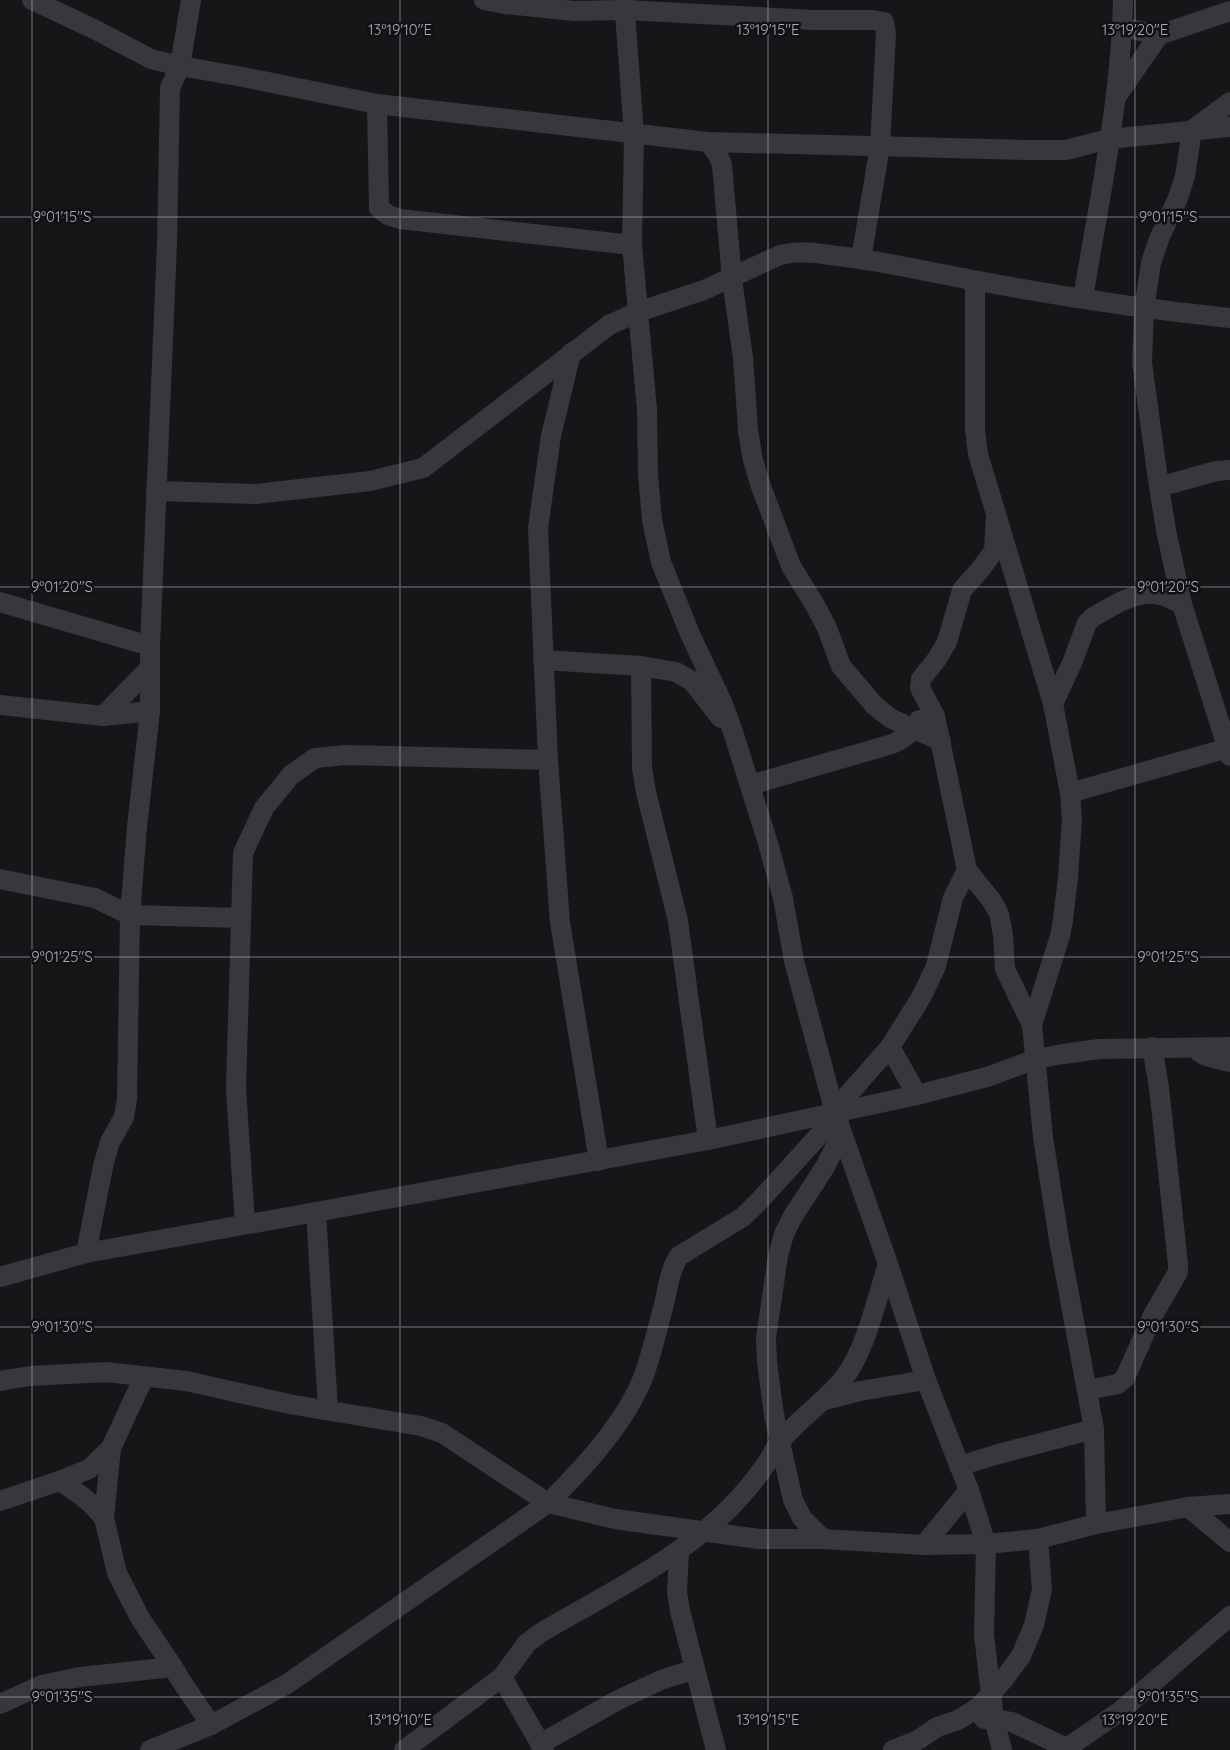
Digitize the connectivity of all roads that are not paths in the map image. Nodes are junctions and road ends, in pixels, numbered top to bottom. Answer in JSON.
{"nodes":[{"id":1,"x":32,"y":0,"type":"edge"},
{"id":2,"x":191,"y":0,"type":"edge"},
{"id":3,"x":484,"y":0,"type":"edge"},
{"id":4,"x":1123,"y":0,"type":"edge"},
{"id":5,"x":625,"y":5,"type":"edge"},
{"id":6,"x":1230,"y":11,"type":"edge"},
{"id":7,"x":1122,"y":27,"type":"junction"},
{"id":8,"x":1159,"y":35,"type":"junction"},
{"id":9,"x":151,"y":59,"type":"junction"},
{"id":10,"x":180,"y":66,"type":"junction"},
{"id":11,"x":170,"y":88,"type":"junction"},
{"id":12,"x":1116,"y":97,"type":"junction"},
{"id":13,"x":1230,"y":102,"type":"edge"},
{"id":14,"x":376,"y":104,"type":"junction"},
{"id":15,"x":1230,"y":127,"type":"edge"},
{"id":16,"x":1192,"y":130,"type":"junction"},
{"id":17,"x":634,"y":134,"type":"junction"},
{"id":18,"x":1109,"y":139,"type":"junction"},
{"id":19,"x":708,"y":142,"type":"junction"},
{"id":20,"x":880,"y":146,"type":"junction"},
{"id":21,"x":1066,"y":150,"type":"junction"},
{"id":22,"x":632,"y":245,"type":"junction"},
{"id":23,"x":861,"y":259,"type":"junction"},
{"id":24,"x":732,"y":279,"type":"junction"},
{"id":25,"x":975,"y":281,"type":"junction"},
{"id":26,"x":704,"y":291,"type":"junction"},
{"id":27,"x":1083,"y":298,"type":"junction"},
{"id":28,"x":1144,"y":309,"type":"junction"},
{"id":29,"x":736,"y":310,"type":"junction"},
{"id":30,"x":638,"y":312,"type":"junction"},
{"id":31,"x":1230,"y":318,"type":"edge"},
{"id":32,"x":571,"y":353,"type":"junction"},
{"id":33,"x":1230,"y":470,"type":"edge"},
{"id":34,"x":1159,"y":487,"type":"junction"},
{"id":35,"x":156,"y":491,"type":"junction"},
{"id":36,"x":996,"y":516,"type":"junction"},
{"id":37,"x":0,"y":602,"type":"edge"},
{"id":38,"x":1182,"y":604,"type":"junction"},
{"id":39,"x":150,"y":646,"type":"junction"},
{"id":40,"x":543,"y":660,"type":"junction"},
{"id":41,"x":641,"y":666,"type":"junction"},
{"id":42,"x":150,"y":668,"type":"junction"},
{"id":43,"x":929,"y":702,"type":"junction"},
{"id":44,"x":1053,"y":704,"type":"junction"},
{"id":45,"x":0,"y":705,"type":"edge"},
{"id":46,"x":150,"y":711,"type":"junction"},
{"id":47,"x":103,"y":716,"type":"junction"},
{"id":48,"x":914,"y":729,"type":"junction"},
{"id":49,"x":734,"y":735,"type":"junction"},
{"id":50,"x":941,"y":741,"type":"junction"},
{"id":51,"x":1229,"y":752,"type":"edge"},
{"id":52,"x":548,"y":760,"type":"junction"},
{"id":53,"x":750,"y":785,"type":"junction"},
{"id":54,"x":1070,"y":793,"type":"junction"},
{"id":55,"x":967,"y":870,"type":"junction"},
{"id":56,"x":0,"y":879,"type":"edge"},
{"id":57,"x":130,"y":915,"type":"junction"},
{"id":58,"x":241,"y":918,"type":"junction"},
{"id":59,"x":1032,"y":1025,"type":"junction"},
{"id":60,"x":1230,"y":1039,"type":"edge"},
{"id":61,"x":890,"y":1047,"type":"junction"},
{"id":62,"x":1152,"y":1047,"type":"junction"},
{"id":63,"x":1200,"y":1047,"type":"junction"},
{"id":64,"x":1230,"y":1047,"type":"edge"},
{"id":65,"x":1036,"y":1059,"type":"junction"},
{"id":66,"x":1230,"y":1062,"type":"edge"},
{"id":67,"x":917,"y":1095,"type":"junction"},
{"id":68,"x":840,"y":1120,"type":"junction"},
{"id":69,"x":708,"y":1140,"type":"junction"},
{"id":70,"x":599,"y":1161,"type":"junction"},
{"id":71,"x":316,"y":1212,"type":"junction"},
{"id":72,"x":245,"y":1224,"type":"junction"},
{"id":73,"x":86,"y":1253,"type":"junction"},
{"id":74,"x":888,"y":1264,"type":"junction"},
{"id":75,"x":0,"y":1277,"type":"edge"},
{"id":76,"x":144,"y":1377,"type":"junction"},
{"id":77,"x":926,"y":1380,"type":"junction"},
{"id":78,"x":0,"y":1381,"type":"edge"},
{"id":79,"x":1088,"y":1390,"type":"junction"},
{"id":80,"x":825,"y":1400,"type":"junction"},
{"id":81,"x":328,"y":1409,"type":"junction"},
{"id":82,"x":1094,"y":1429,"type":"junction"},
{"id":83,"x":779,"y":1443,"type":"junction"},
{"id":84,"x":111,"y":1448,"type":"junction"},
{"id":85,"x":959,"y":1466,"type":"junction"},
{"id":86,"x":59,"y":1481,"type":"junction"},
{"id":87,"x":969,"y":1490,"type":"junction"},
{"id":88,"x":0,"y":1501,"type":"edge"},
{"id":89,"x":548,"y":1503,"type":"junction"},
{"id":90,"x":1230,"y":1504,"type":"edge"},
{"id":91,"x":1188,"y":1507,"type":"junction"},
{"id":92,"x":104,"y":1518,"type":"junction"},
{"id":93,"x":1096,"y":1524,"type":"junction"},
{"id":94,"x":704,"y":1532,"type":"junction"},
{"id":95,"x":823,"y":1539,"type":"junction"},
{"id":96,"x":1038,"y":1539,"type":"junction"},
{"id":97,"x":1230,"y":1542,"type":"edge"},
{"id":98,"x":986,"y":1544,"type":"junction"},
{"id":99,"x":924,"y":1545,"type":"junction"},
{"id":100,"x":679,"y":1552,"type":"junction"},
{"id":101,"x":1230,"y":1616,"type":"edge"},
{"id":102,"x":173,"y":1666,"type":"junction"},
{"id":103,"x":695,"y":1669,"type":"junction"},
{"id":104,"x":502,"y":1677,"type":"junction"},
{"id":105,"x":991,"y":1694,"type":"junction"},
{"id":106,"x":0,"y":1704,"type":"edge"},
{"id":107,"x":994,"y":1719,"type":"junction"},
{"id":108,"x":958,"y":1720,"type":"junction"},
{"id":109,"x":211,"y":1725,"type":"junction"},
{"id":110,"x":542,"y":1747,"type":"edge"},
{"id":111,"x":1067,"y":1749,"type":"edge"},
{"id":112,"x":150,"y":1750,"type":"edge"},
{"id":113,"x":406,"y":1750,"type":"edge"},
{"id":114,"x":716,"y":1750,"type":"edge"},
{"id":115,"x":893,"y":1750,"type":"edge"},
{"id":116,"x":1002,"y":1750,"type":"edge"}],
"edges":[{"from":1,"to":9,"type":"street"},
{"from":2,"to":10,"type":"street"},
{"from":3,"to":5,"type":"street"},
{"from":4,"to":7,"type":"street"},
{"from":5,"to":17,"type":"street"},
{"from":5,"to":20,"type":"street"},
{"from":6,"to":8,"type":"street"},
{"from":7,"to":8,"type":"street"},
{"from":7,"to":12,"type":"street"},
{"from":8,"to":12,"type":"street"},
{"from":9,"to":10,"type":"street"},
{"from":9,"to":11,"type":"street"},
{"from":10,"to":11,"type":"street"},
{"from":10,"to":14,"type":"street"},
{"from":11,"to":35,"type":"street"},
{"from":12,"to":18,"type":"street"},
{"from":12,"to":21,"type":"street"},
{"from":13,"to":16,"type":"street"},
{"from":14,"to":17,"type":"street"},
{"from":14,"to":22,"type":"street"},
{"from":15,"to":16,"type":"street"},
{"from":16,"to":18,"type":"street"},
{"from":16,"to":28,"type":"street"},
{"from":17,"to":19,"type":"street"},
{"from":17,"to":22,"type":"street"},
{"from":18,"to":21,"type":"street"},
{"from":18,"to":27,"type":"street"},
{"from":19,"to":20,"type":"street"},
{"from":19,"to":24,"type":"street"},
{"from":20,"to":21,"type":"street"},
{"from":20,"to":23,"type":"street"},
{"from":22,"to":30,"type":"street"},
{"from":23,"to":24,"type":"street"},
{"from":23,"to":25,"type":"street"},
{"from":24,"to":26,"type":"street"},
{"from":24,"to":29,"type":"street"},
{"from":25,"to":27,"type":"street"},
{"from":25,"to":36,"type":"street"},
{"from":26,"to":29,"type":"street"},
{"from":26,"to":30,"type":"street"},
{"from":27,"to":28,"type":"street"},
{"from":28,"to":31,"type":"street"},
{"from":28,"to":34,"type":"street"},
{"from":29,"to":48,"type":"street"},
{"from":30,"to":32,"type":"street"},
{"from":30,"to":49,"type":"street"},
{"from":32,"to":35,"type":"street"},
{"from":32,"to":40,"type":"street"},
{"from":33,"to":34,"type":"street"},
{"from":34,"to":38,"type":"street"},
{"from":35,"to":39,"type":"street"},
{"from":36,"to":43,"type":"street"},
{"from":36,"to":44,"type":"street"},
{"from":37,"to":39,"type":"street"},
{"from":38,"to":44,"type":"street"},
{"from":38,"to":51,"type":"street"},
{"from":39,"to":42,"type":"street"},
{"from":40,"to":41,"type":"street"},
{"from":40,"to":52,"type":"street"},
{"from":41,"to":49,"type":"street"},
{"from":41,"to":69,"type":"street"},
{"from":42,"to":46,"type":"street"},
{"from":42,"to":47,"type":"street"},
{"from":43,"to":48,"type":"street"},
{"from":43,"to":50,"type":"street"},
{"from":44,"to":54,"type":"street"},
{"from":45,"to":47,"type":"street"},
{"from":46,"to":47,"type":"street"},
{"from":46,"to":57,"type":"street"},
{"from":48,"to":50,"type":"street"},
{"from":48,"to":53,"type":"street"},
{"from":49,"to":53,"type":"street"},
{"from":50,"to":55,"type":"street"},
{"from":51,"to":54,"type":"street"},
{"from":52,"to":58,"type":"street"},
{"from":52,"to":70,"type":"street"},
{"from":53,"to":68,"type":"street"},
{"from":54,"to":59,"type":"street"},
{"from":55,"to":59,"type":"street"},
{"from":55,"to":61,"type":"street"},
{"from":56,"to":57,"type":"street"},
{"from":57,"to":58,"type":"street"},
{"from":57,"to":73,"type":"street"},
{"from":58,"to":72,"type":"street"},
{"from":59,"to":65,"type":"street"},
{"from":60,"to":63,"type":"street"},
{"from":61,"to":67,"type":"street"},
{"from":61,"to":68,"type":"street"},
{"from":62,"to":63,"type":"street"},
{"from":62,"to":65,"type":"street"},
{"from":62,"to":79,"type":"street"},
{"from":63,"to":64,"type":"street"},
{"from":63,"to":66,"type":"street"},
{"from":65,"to":67,"type":"street"},
{"from":65,"to":79,"type":"street"},
{"from":67,"to":68,"type":"street"},
{"from":68,"to":69,"type":"street"},
{"from":68,"to":74,"type":"street"},
{"from":68,"to":83,"type":"street"},
{"from":68,"to":89,"type":"street"},
{"from":69,"to":70,"type":"street"},
{"from":70,"to":71,"type":"street"},
{"from":71,"to":72,"type":"street"},
{"from":71,"to":81,"type":"street"},
{"from":72,"to":73,"type":"street"},
{"from":73,"to":75,"type":"street"},
{"from":74,"to":77,"type":"street"},
{"from":74,"to":80,"type":"street"},
{"from":76,"to":78,"type":"street"},
{"from":76,"to":81,"type":"street"},
{"from":76,"to":84,"type":"street"},
{"from":77,"to":80,"type":"street"},
{"from":77,"to":85,"type":"street"},
{"from":79,"to":82,"type":"street"},
{"from":80,"to":83,"type":"street"},
{"from":81,"to":89,"type":"street"},
{"from":82,"to":85,"type":"street"},
{"from":82,"to":93,"type":"street"},
{"from":83,"to":94,"type":"street"},
{"from":83,"to":95,"type":"street"},
{"from":84,"to":86,"type":"street"},
{"from":84,"to":92,"type":"street"},
{"from":85,"to":87,"type":"street"},
{"from":86,"to":88,"type":"street"},
{"from":86,"to":92,"type":"street"},
{"from":87,"to":98,"type":"street"},
{"from":87,"to":99,"type":"street"},
{"from":89,"to":94,"type":"street"},
{"from":89,"to":109,"type":"street"},
{"from":90,"to":91,"type":"street"},
{"from":91,"to":93,"type":"street"},
{"from":91,"to":97,"type":"street"},
{"from":92,"to":102,"type":"street"},
{"from":93,"to":96,"type":"street"},
{"from":94,"to":95,"type":"street"},
{"from":94,"to":100,"type":"street"},
{"from":95,"to":99,"type":"street"},
{"from":96,"to":98,"type":"street"},
{"from":96,"to":105,"type":"street"},
{"from":98,"to":99,"type":"street"},
{"from":98,"to":105,"type":"street"},
{"from":100,"to":103,"type":"street"},
{"from":100,"to":104,"type":"street"},
{"from":101,"to":111,"type":"street"},
{"from":102,"to":106,"type":"street"},
{"from":102,"to":109,"type":"street"},
{"from":103,"to":110,"type":"street"},
{"from":103,"to":114,"type":"street"},
{"from":104,"to":110,"type":"street"},
{"from":104,"to":113,"type":"street"},
{"from":105,"to":107,"type":"street"},
{"from":105,"to":108,"type":"street"},
{"from":107,"to":108,"type":"street"},
{"from":107,"to":111,"type":"street"},
{"from":107,"to":116,"type":"street"},
{"from":108,"to":115,"type":"street"},
{"from":109,"to":112,"type":"street"}]}
